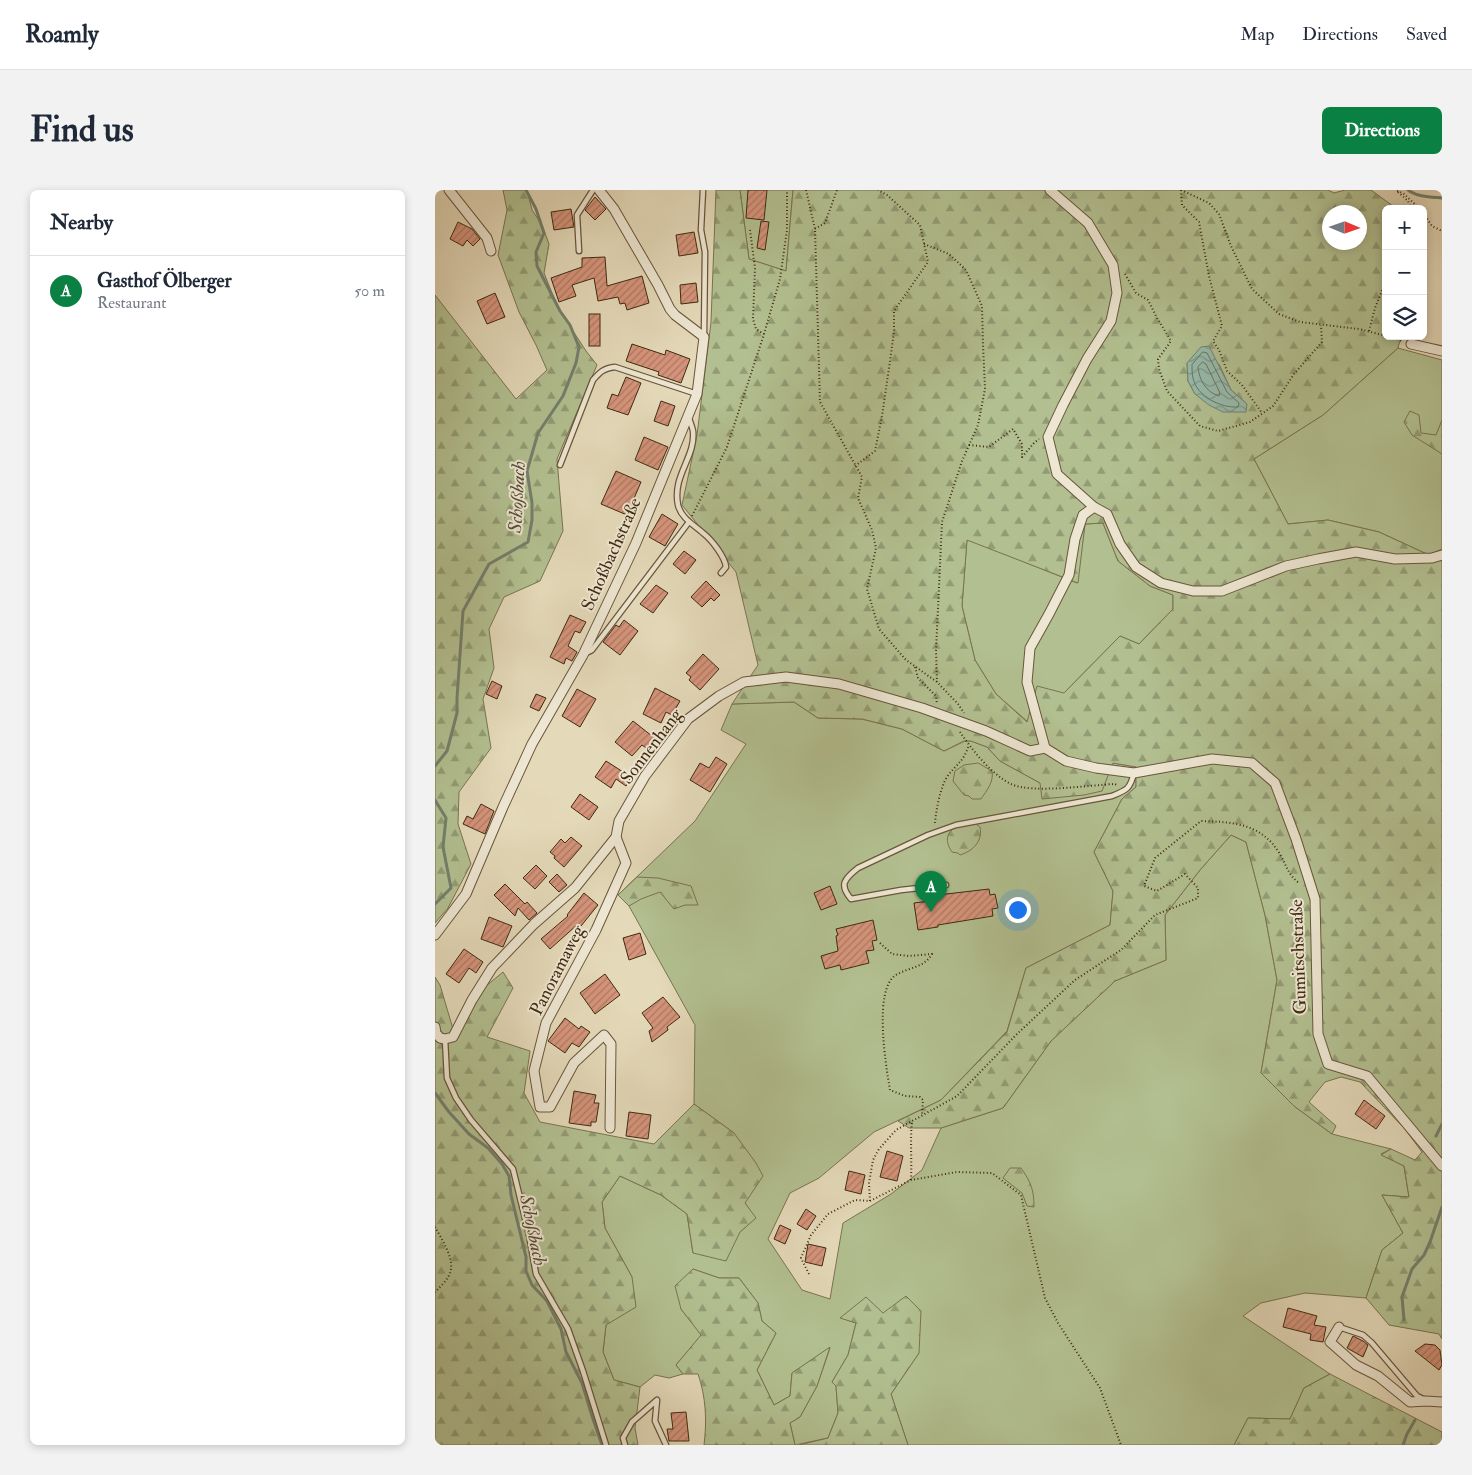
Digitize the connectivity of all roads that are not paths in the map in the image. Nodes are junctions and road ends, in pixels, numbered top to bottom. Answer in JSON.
{"nodes":[{"id":1,"x":449,"y":190,"type":"edge"},
{"id":2,"x":593,"y":190,"type":"edge"},
{"id":3,"x":599,"y":190,"type":"edge"},
{"id":4,"x":703,"y":190,"type":"edge"},
{"id":5,"x":1050,"y":190,"type":"edge"},
{"id":6,"x":491,"y":251,"type":"dead end"},
{"id":7,"x":579,"y":251,"type":"dead end"},
{"id":8,"x":704,"y":337,"type":"junction"},
{"id":9,"x":1411,"y":344,"type":"road end"},
{"id":10,"x":1442,"y":351,"type":"edge"},
{"id":11,"x":697,"y":394,"type":"junction"},
{"id":12,"x":688,"y":416,"type":"junction"},
{"id":13,"x":560,"y":465,"type":"dead end"},
{"id":14,"x":1094,"y":507,"type":"junction"},
{"id":15,"x":689,"y":522,"type":"junction"},
{"id":16,"x":1442,"y":555,"type":"edge"},
{"id":17,"x":721,"y":573,"type":"dead end"},
{"id":18,"x":583,"y":655,"type":"junction"},
{"id":19,"x":1045,"y":748,"type":"junction"},
{"id":20,"x":1134,"y":773,"type":"junction"},
{"id":21,"x":616,"y":837,"type":"junction"},
{"id":22,"x":946,"y":885,"type":"dead end"},
{"id":23,"x":435,"y":935,"type":"edge"},
{"id":24,"x":435,"y":1027,"type":"edge"},
{"id":25,"x":445,"y":1039,"type":"junction"},
{"id":26,"x":610,"y":1128,"type":"dead end"},
{"id":27,"x":1442,"y":1166,"type":"edge"},
{"id":28,"x":1339,"y":1327,"type":"joint"},
{"id":29,"x":1426,"y":1401,"type":"junction"},
{"id":30,"x":1442,"y":1402,"type":"edge"},
{"id":31,"x":606,"y":1445,"type":"edge"},
{"id":32,"x":625,"y":1445,"type":"edge"},
{"id":33,"x":666,"y":1445,"type":"edge"}],
"edges":[{"from":1,"to":6,"type":"street"},
{"from":2,"to":7,"type":"lane"},
{"from":3,"to":8,"type":"street"},
{"from":4,"to":8,"type":"lane"},
{"from":5,"to":14,"type":"street"},
{"from":8,"to":11,"type":"street","name":"Schoßbachstraße"},
{"from":9,"to":10,"type":"street"},
{"from":11,"to":12,"type":"street","name":"Schoßbachstraße"},
{"from":11,"to":13,"type":"lane"},
{"from":12,"to":15,"type":"lane"},
{"from":12,"to":18,"type":"street","name":"Schoßbachstraße"},
{"from":14,"to":16,"type":"street"},
{"from":14,"to":19,"type":"street"},
{"from":15,"to":17,"type":"lane"},
{"from":15,"to":18,"type":"lane"},
{"from":18,"to":23,"type":"street","name":"Schoßbachstraße"},
{"from":19,"to":20,"type":"street","name":"Gumitschstraße"},
{"from":19,"to":21,"type":"street","name":"Sonnenhang"},
{"from":20,"to":22,"type":"lane"},
{"from":20,"to":27,"type":"street","name":"Gumitschstraße"},
{"from":21,"to":25,"type":"street","name":"Sonnenhang"},
{"from":21,"to":26,"type":"street","name":"Panoramaweg"},
{"from":24,"to":25,"type":"street"},
{"from":25,"to":31,"type":"lane"},
{"from":28,"to":29,"type":"lane"},
{"from":28,"to":29,"type":"street"},
{"from":29,"to":30,"type":"street"},
{"from":32,"to":33,"type":"lane"}]}
